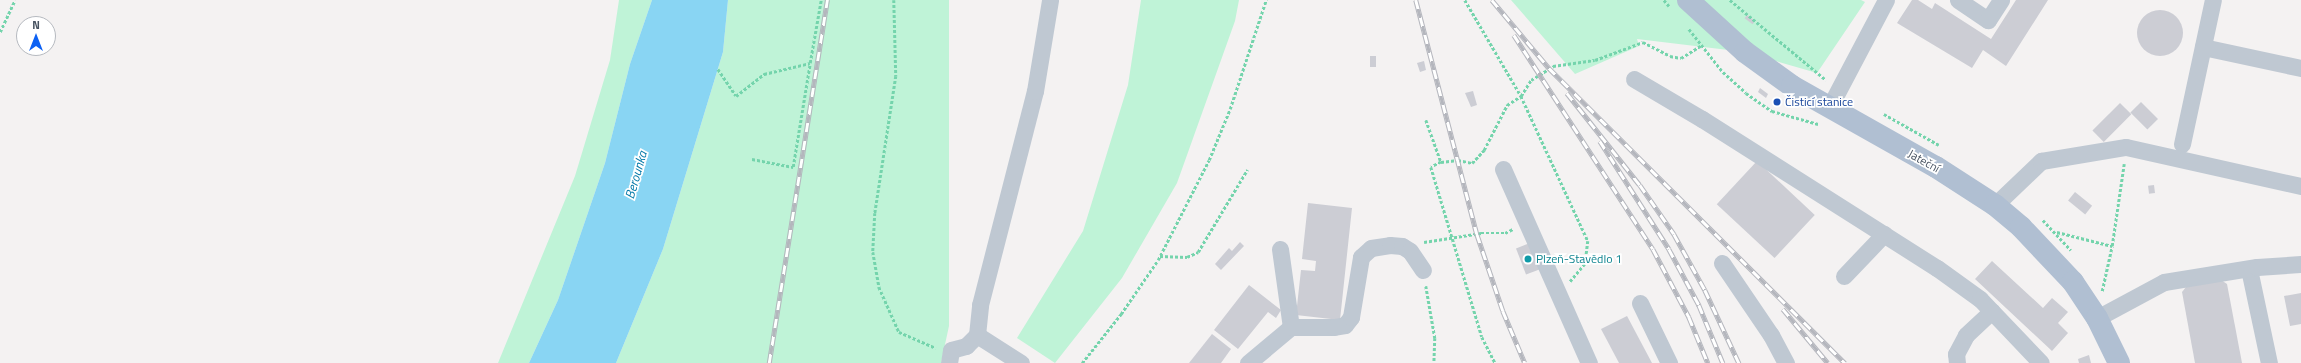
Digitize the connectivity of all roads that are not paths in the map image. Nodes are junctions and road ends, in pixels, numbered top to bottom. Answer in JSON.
{"nodes":[{"id":1,"x":1050,"y":0,"type":"edge"},
{"id":2,"x":1886,"y":0,"type":"edge"},
{"id":3,"x":1958,"y":0,"type":"edge"},
{"id":4,"x":2001,"y":0,"type":"edge"},
{"id":5,"x":2214,"y":0,"type":"edge"},
{"id":6,"x":1681,"y":6,"type":"edge"},
{"id":7,"x":2203,"y":47,"type":"junction"},
{"id":8,"x":2301,"y":68,"type":"edge"},
{"id":9,"x":1634,"y":80,"type":"dead end"},
{"id":10,"x":1827,"y":118,"type":"junction"},
{"id":11,"x":2182,"y":144,"type":"dead end"},
{"id":12,"x":1503,"y":169,"type":"dead end"},
{"id":13,"x":2301,"y":186,"type":"edge"},
{"id":14,"x":1995,"y":205,"type":"junction"},
{"id":15,"x":1884,"y":234,"type":"junction"},
{"id":16,"x":1280,"y":249,"type":"dead end"},
{"id":17,"x":1722,"y":263,"type":"dead end"},
{"id":18,"x":2301,"y":264,"type":"edge"},
{"id":19,"x":2249,"y":268,"type":"junction"},
{"id":20,"x":1423,"y":270,"type":"road end"},
{"id":21,"x":1844,"y":276,"type":"dead end"},
{"id":22,"x":1640,"y":303,"type":"dead end"},
{"id":23,"x":1992,"y":311,"type":"junction"},
{"id":24,"x":2097,"y":318,"type":"junction"},
{"id":25,"x":1291,"y":327,"type":"junction"},
{"id":26,"x":977,"y":334,"type":"junction"},
{"id":27,"x":950,"y":356,"type":"edge"},
{"id":28,"x":1021,"y":363,"type":"edge"},
{"id":29,"x":1248,"y":363,"type":"edge"},
{"id":30,"x":1589,"y":363,"type":"edge"},
{"id":31,"x":1669,"y":363,"type":"edge"},
{"id":32,"x":1786,"y":363,"type":"edge"},
{"id":33,"x":1957,"y":363,"type":"edge"},
{"id":34,"x":2041,"y":363,"type":"edge"},
{"id":35,"x":2119,"y":363,"type":"edge"},
{"id":36,"x":2269,"y":363,"type":"edge"}],
"edges":[{"from":1,"to":26,"type":"lane"},
{"from":2,"to":10,"type":"lane"},
{"from":3,"to":4,"type":"lane"},
{"from":5,"to":7,"type":"lane"},
{"from":6,"to":10,"type":"main road","name":"Jateční"},
{"from":7,"to":8,"type":"lane"},
{"from":7,"to":11,"type":"lane"},
{"from":9,"to":15,"type":"lane"},
{"from":10,"to":14,"type":"main road","name":"Jateční"},
{"from":12,"to":30,"type":"lane"},
{"from":13,"to":14,"type":"lane"},
{"from":14,"to":24,"type":"main road","name":"Jateční"},
{"from":15,"to":21,"type":"lane"},
{"from":15,"to":23,"type":"lane"},
{"from":16,"to":25,"type":"lane"},
{"from":17,"to":32,"type":"lane"},
{"from":18,"to":19,"type":"lane"},
{"from":19,"to":24,"type":"lane"},
{"from":19,"to":36,"type":"lane"},
{"from":20,"to":25,"type":"lane"},
{"from":22,"to":31,"type":"lane"},
{"from":23,"to":33,"type":"lane"},
{"from":23,"to":34,"type":"lane"},
{"from":24,"to":35,"type":"main road","name":"Jateční"},
{"from":25,"to":29,"type":"lane"},
{"from":26,"to":27,"type":"lane"},
{"from":26,"to":28,"type":"lane"}]}
